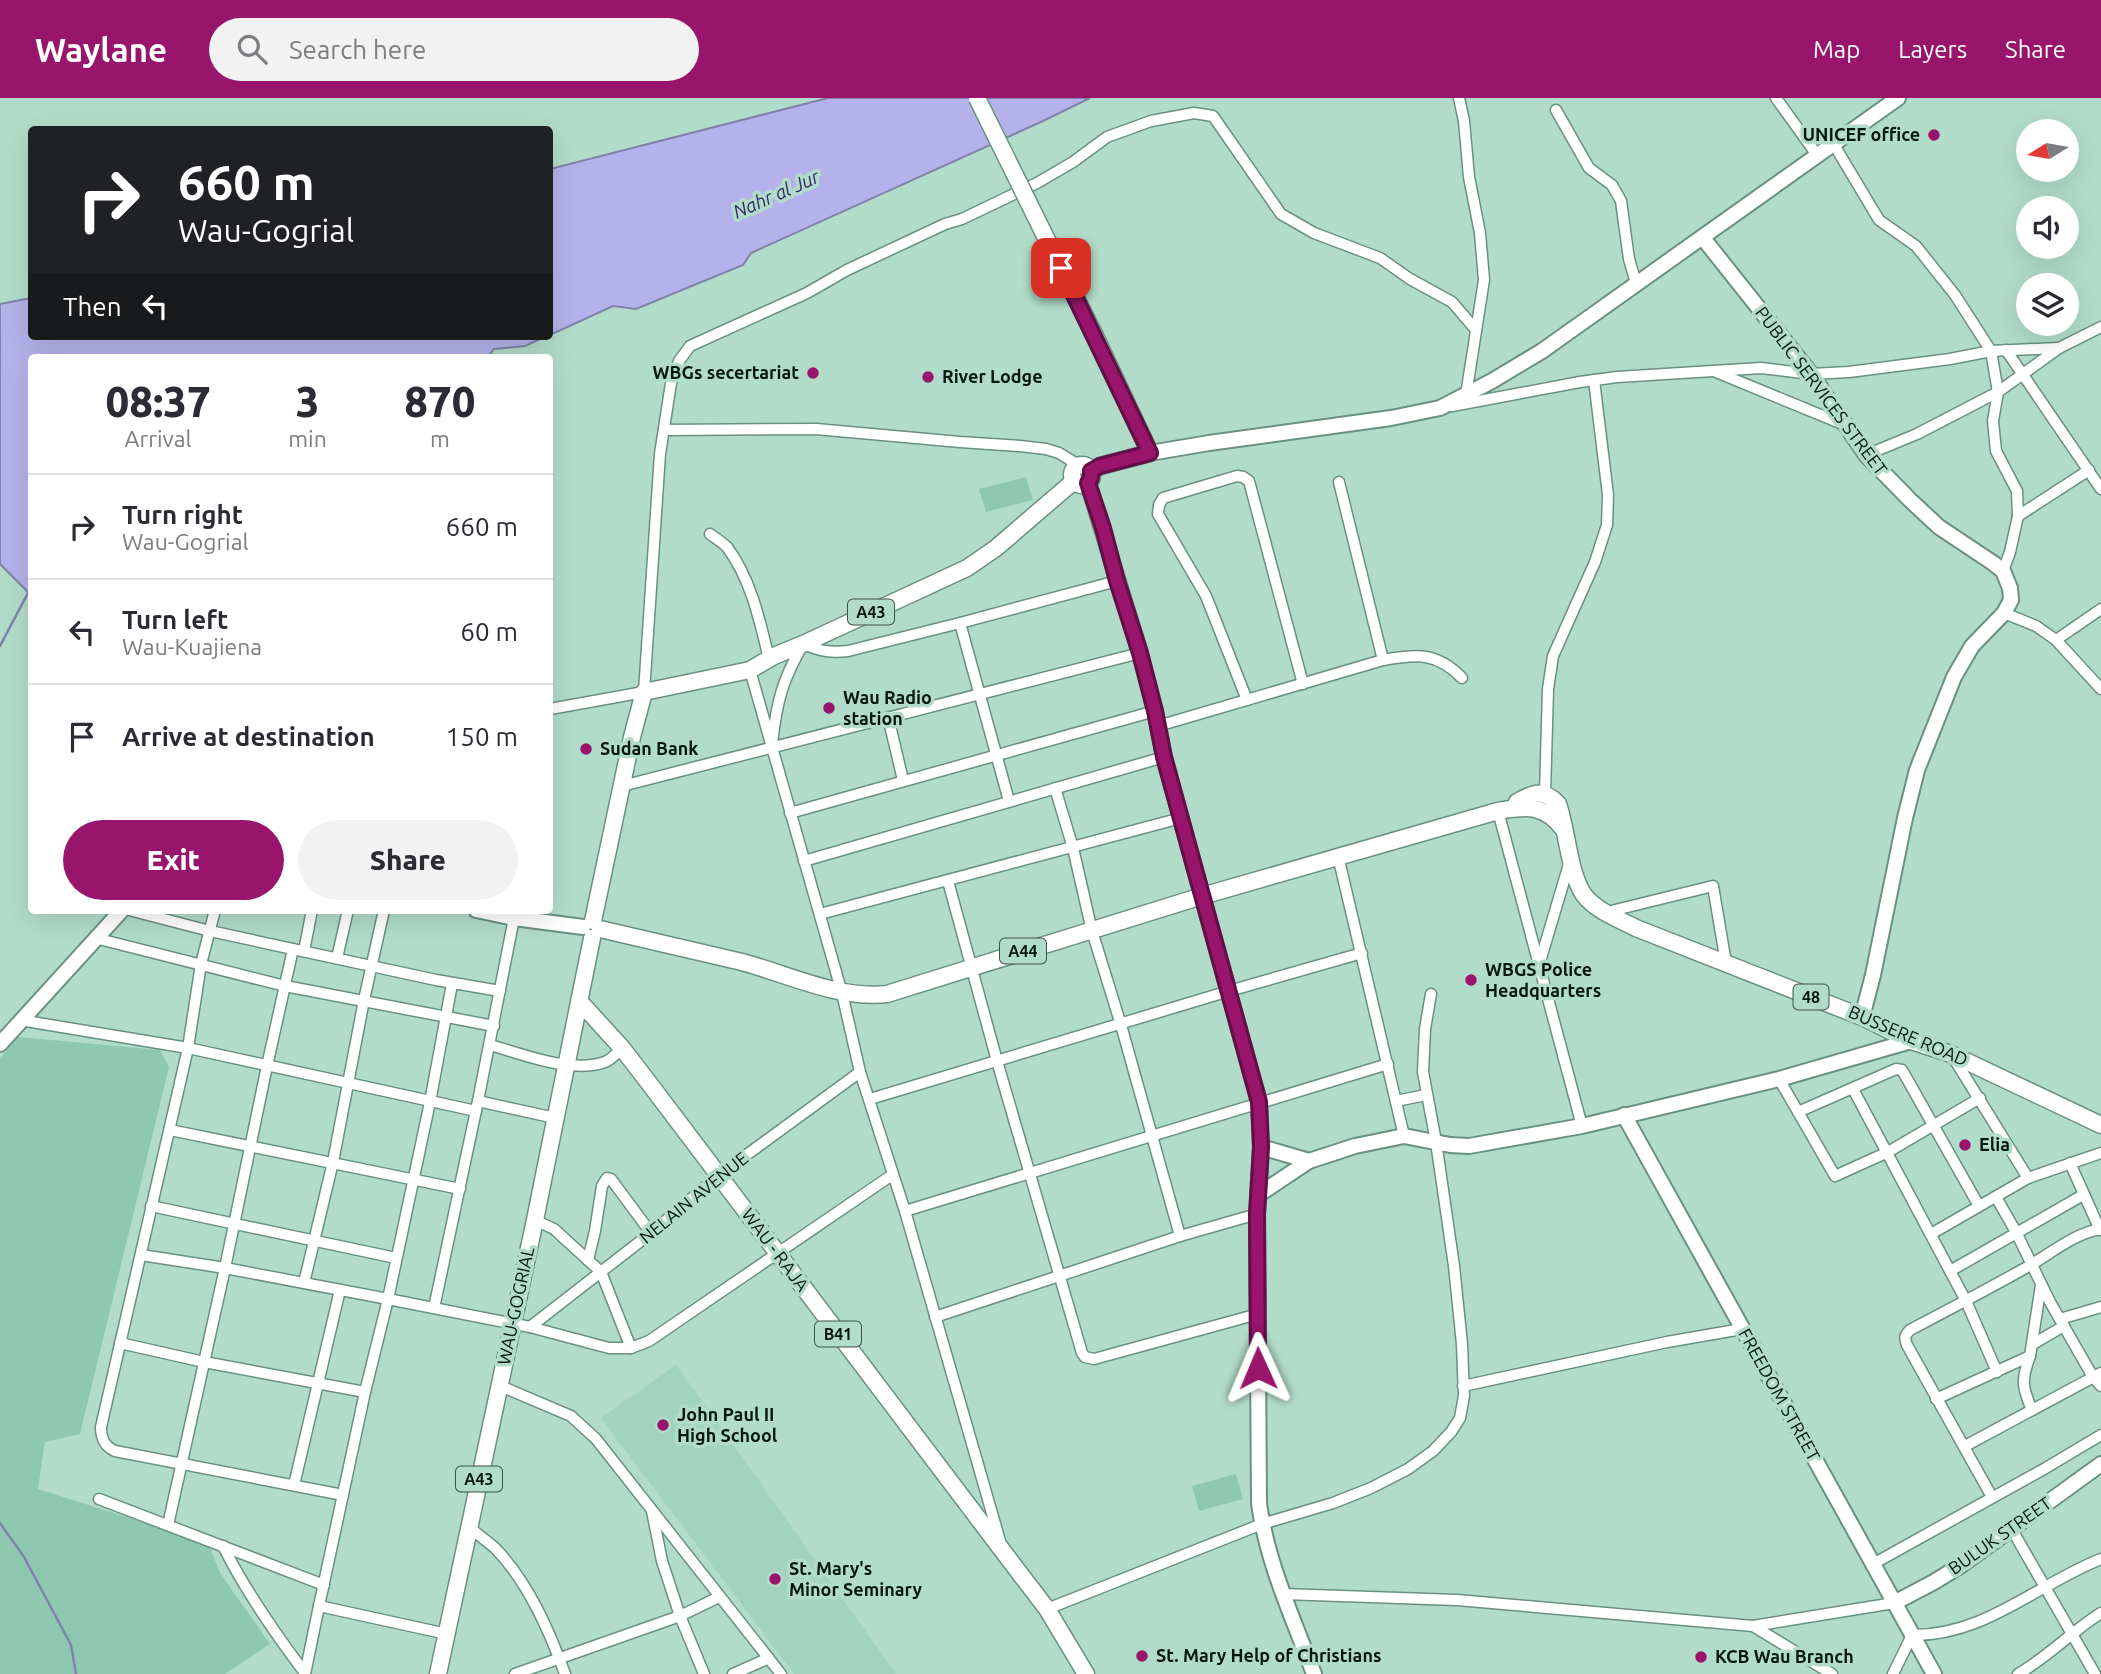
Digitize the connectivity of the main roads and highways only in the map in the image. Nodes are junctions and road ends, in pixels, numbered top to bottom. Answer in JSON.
{"nodes":[{"id":1,"x":977,"y":98,"type":"edge"},
{"id":2,"x":1520,"y":807,"type":"junction"},
{"id":3,"x":1564,"y":830,"type":"junction"},
{"id":4,"x":592,"y":929,"type":"junction"},
{"id":5,"x":580,"y":1002,"type":"junction"},
{"id":6,"x":2101,"y":1125,"type":"edge"},
{"id":7,"x":438,"y":1674,"type":"edge"},
{"id":8,"x":1086,"y":1674,"type":"edge"}],
"edges":[{"from":1,"to":4,"type":"main road","name":"WAU-GOGRIAL","number":"A43","bridge":true},
{"from":2,"to":3,"type":"main road","number":"A44"},
{"from":2,"to":3,"type":"main road","name":"BUSSERE ROAD","number":"A44"},
{"from":2,"to":4,"type":"main road","number":"A44"},
{"from":3,"to":6,"type":"main road","name":"BUSSERE ROAD","number":"48"},
{"from":4,"to":5,"type":"main road","name":"WAU-GOGRIAL","number":"A43"},
{"from":5,"to":7,"type":"main road","name":"WAU-GOGRIAL","number":"A43"},
{"from":5,"to":8,"type":"main road","name":"WAU - RAJA","number":"B41"}]}
